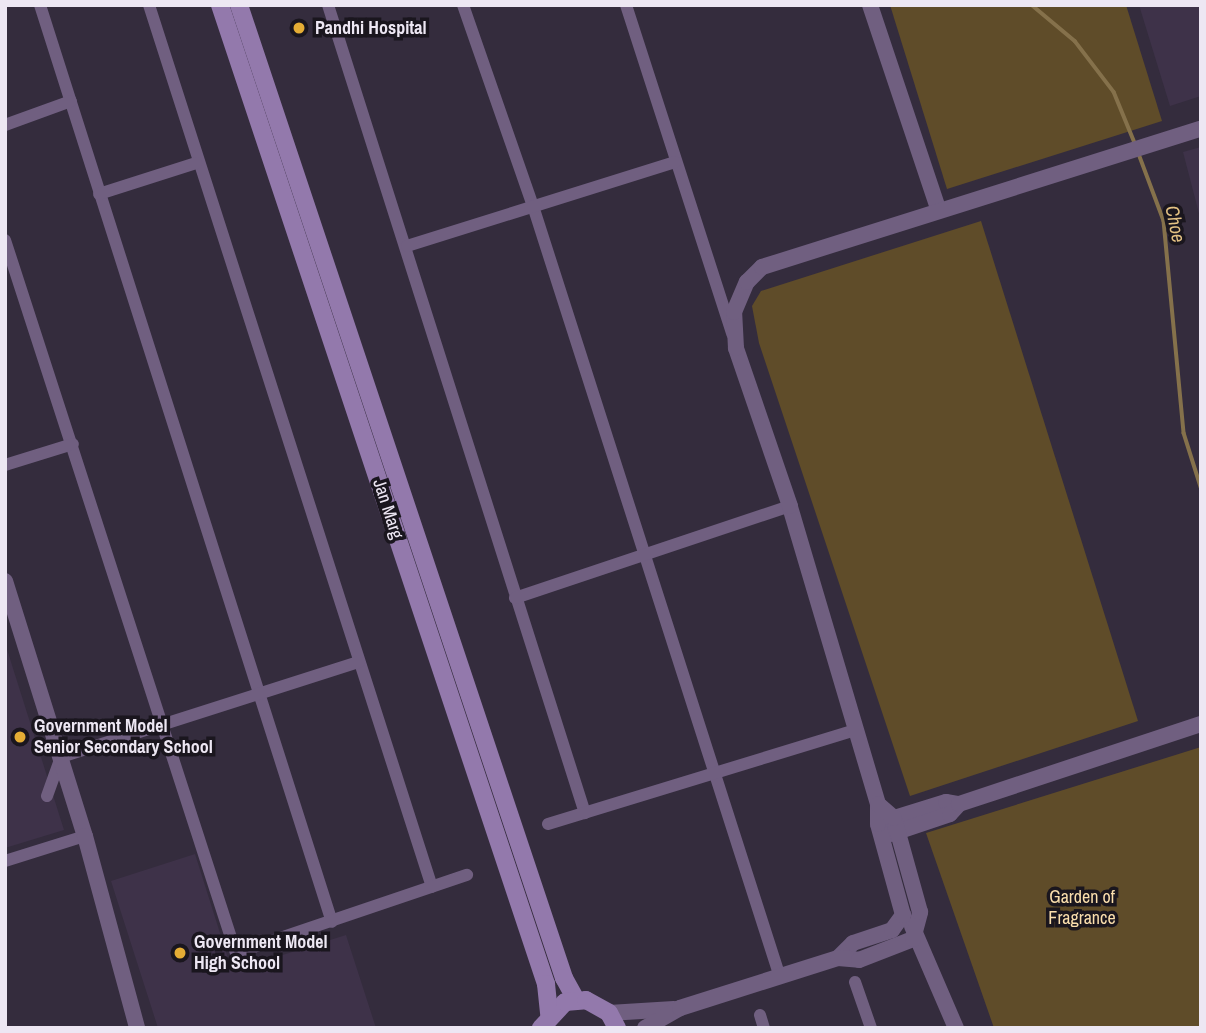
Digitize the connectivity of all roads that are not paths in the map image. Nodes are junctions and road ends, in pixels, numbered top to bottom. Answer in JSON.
{"nodes":[{"id":1,"x":40,"y":5,"type":"edge"},
{"id":2,"x":149,"y":5,"type":"edge"},
{"id":3,"x":220,"y":5,"type":"edge"},
{"id":4,"x":239,"y":5,"type":"edge"},
{"id":5,"x":328,"y":5,"type":"edge"},
{"id":6,"x":463,"y":5,"type":"edge"},
{"id":7,"x":626,"y":5,"type":"edge"},
{"id":8,"x":870,"y":5,"type":"edge"},
{"id":9,"x":71,"y":102,"type":"junction"},
{"id":10,"x":5,"y":125,"type":"edge"},
{"id":11,"x":1201,"y":129,"type":"edge"},
{"id":12,"x":675,"y":162,"type":"junction"},
{"id":13,"x":196,"y":163,"type":"junction"},
{"id":14,"x":99,"y":194,"type":"junction"},
{"id":15,"x":533,"y":206,"type":"junction"},
{"id":16,"x":938,"y":208,"type":"junction"},
{"id":17,"x":5,"y":240,"type":"edge"},
{"id":18,"x":407,"y":246,"type":"junction"},
{"id":19,"x":736,"y":348,"type":"junction"},
{"id":20,"x":73,"y":444,"type":"junction"},
{"id":21,"x":5,"y":466,"type":"edge"},
{"id":22,"x":790,"y":506,"type":"junction"},
{"id":23,"x":643,"y":553,"type":"junction"},
{"id":24,"x":5,"y":581,"type":"edge"},
{"id":25,"x":515,"y":598,"type":"junction"},
{"id":26,"x":359,"y":663,"type":"junction"},
{"id":27,"x":261,"y":695,"type":"junction"},
{"id":28,"x":1201,"y":724,"type":"edge"},
{"id":29,"x":163,"y":726,"type":"junction"},
{"id":30,"x":852,"y":731,"type":"junction"},
{"id":31,"x":61,"y":757,"type":"junction"},
{"id":32,"x":714,"y":775,"type":"junction"},
{"id":33,"x":47,"y":796,"type":"dead end"},
{"id":34,"x":586,"y":813,"type":"junction"},
{"id":35,"x":548,"y":824,"type":"dead end"},
{"id":36,"x":888,"y":828,"type":"junction"},
{"id":37,"x":85,"y":836,"type":"junction"},
{"id":38,"x":5,"y":861,"type":"edge"},
{"id":39,"x":467,"y":876,"type":"dead end"},
{"id":40,"x":432,"y":887,"type":"junction"},
{"id":41,"x":902,"y":917,"type":"junction"},
{"id":42,"x":332,"y":922,"type":"junction"},
{"id":43,"x":917,"y":932,"type":"junction"},
{"id":44,"x":838,"y":958,"type":"junction"},
{"id":45,"x":780,"y":977,"type":"junction"},
{"id":46,"x":855,"y":982,"type":"dead end"},
{"id":47,"x":577,"y":1001,"type":"junction"},
{"id":48,"x":680,"y":1008,"type":"junction"},
{"id":49,"x":613,"y":1020,"type":"edge"},
{"id":50,"x":545,"y":1021,"type":"edge"},
{"id":51,"x":137,"y":1028,"type":"edge"},
{"id":52,"x":645,"y":1028,"type":"edge"},
{"id":53,"x":872,"y":1028,"type":"edge"},
{"id":54,"x":956,"y":1028,"type":"edge"}],
"edges":[{"from":1,"to":9,"type":"street"},
{"from":2,"to":13,"type":"street"},
{"from":3,"to":50,"type":"main road","name":"Jan Marg"},
{"from":4,"to":47,"type":"main road","name":"Jan Marg"},
{"from":5,"to":18,"type":"street"},
{"from":6,"to":15,"type":"street"},
{"from":7,"to":12,"type":"street"},
{"from":8,"to":16,"type":"street"},
{"from":9,"to":10,"type":"street"},
{"from":9,"to":14,"type":"street"},
{"from":11,"to":16,"type":"street"},
{"from":12,"to":15,"type":"street"},
{"from":12,"to":19,"type":"street"},
{"from":13,"to":14,"type":"street"},
{"from":13,"to":26,"type":"street"},
{"from":14,"to":27,"type":"street"},
{"from":15,"to":18,"type":"street"},
{"from":15,"to":23,"type":"street"},
{"from":16,"to":19,"type":"street"},
{"from":17,"to":20,"type":"street"},
{"from":18,"to":25,"type":"street"},
{"from":19,"to":22,"type":"street"},
{"from":20,"to":21,"type":"street"},
{"from":20,"to":29,"type":"street"},
{"from":22,"to":23,"type":"street"},
{"from":22,"to":30,"type":"street"},
{"from":23,"to":25,"type":"street"},
{"from":23,"to":32,"type":"street"},
{"from":24,"to":31,"type":"street"},
{"from":25,"to":34,"type":"street"},
{"from":26,"to":27,"type":"street"},
{"from":26,"to":40,"type":"street"},
{"from":27,"to":29,"type":"street"},
{"from":27,"to":42,"type":"street"},
{"from":28,"to":36,"type":"street"},
{"from":29,"to":31,"type":"street"},
{"from":29,"to":42,"type":"street"},
{"from":30,"to":32,"type":"street"},
{"from":30,"to":36,"type":"street"},
{"from":31,"to":33,"type":"street"},
{"from":31,"to":37,"type":"street"},
{"from":32,"to":34,"type":"street"},
{"from":32,"to":45,"type":"street"},
{"from":34,"to":35,"type":"street"},
{"from":36,"to":41,"type":"street"},
{"from":36,"to":43,"type":"street"},
{"from":37,"to":38,"type":"street"},
{"from":37,"to":51,"type":"street"},
{"from":39,"to":40,"type":"street"},
{"from":40,"to":42,"type":"street"},
{"from":41,"to":43,"type":"street"},
{"from":41,"to":44,"type":"street"},
{"from":43,"to":44,"type":"street"},
{"from":43,"to":54,"type":"street"},
{"from":44,"to":45,"type":"street"},
{"from":45,"to":48,"type":"street"},
{"from":46,"to":53,"type":"street"},
{"from":47,"to":49,"type":"main road"},
{"from":47,"to":50,"type":"main road"},
{"from":48,"to":49,"type":"street"},
{"from":48,"to":52,"type":"street"}]}
